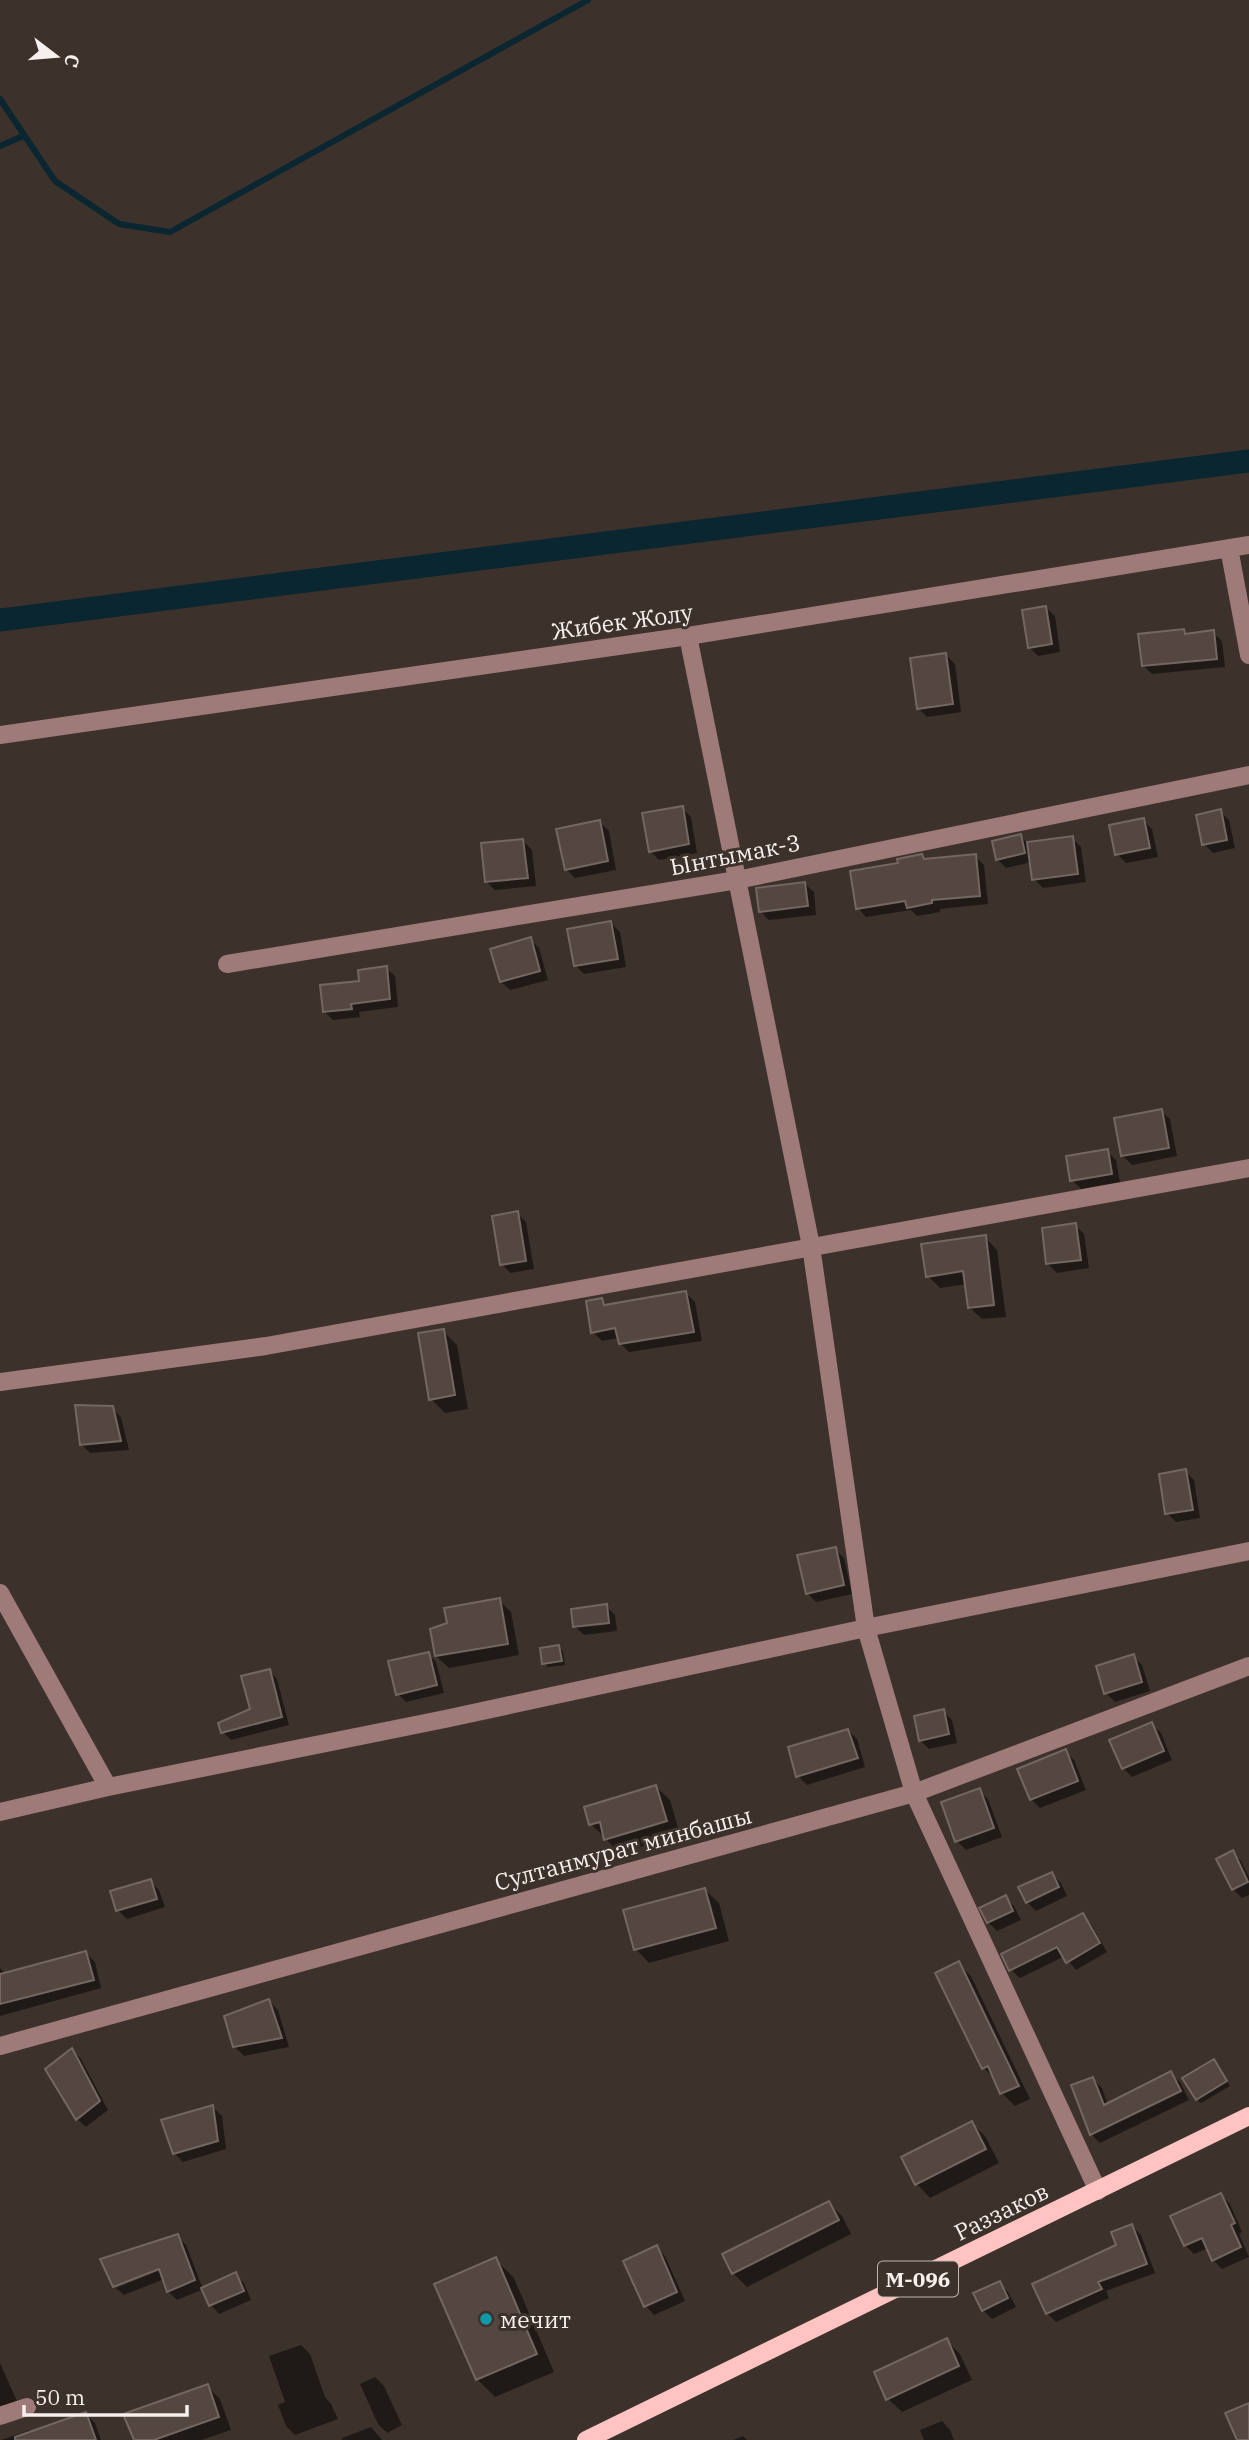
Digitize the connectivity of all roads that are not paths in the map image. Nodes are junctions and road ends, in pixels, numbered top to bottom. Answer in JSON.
{"nodes":[{"id":1,"x":1249,"y":545,"type":"edge"},
{"id":2,"x":1228,"y":548,"type":"junction"},
{"id":3,"x":688,"y":636,"type":"junction"},
{"id":4,"x":1249,"y":655,"type":"edge"},
{"id":5,"x":0,"y":735,"type":"edge"},
{"id":6,"x":1249,"y":775,"type":"edge"},
{"id":7,"x":737,"y":880,"type":"junction"},
{"id":8,"x":227,"y":964,"type":"dead end"},
{"id":9,"x":1249,"y":1168,"type":"edge"},
{"id":10,"x":811,"y":1246,"type":"junction"},
{"id":11,"x":0,"y":1382,"type":"edge"},
{"id":12,"x":1249,"y":1550,"type":"edge"},
{"id":13,"x":0,"y":1593,"type":"edge"},
{"id":14,"x":866,"y":1628,"type":"junction"},
{"id":15,"x":1249,"y":1666,"type":"edge"},
{"id":16,"x":108,"y":1787,"type":"junction"},
{"id":17,"x":914,"y":1793,"type":"junction"},
{"id":18,"x":0,"y":1812,"type":"edge"},
{"id":19,"x":0,"y":2046,"type":"edge"},
{"id":20,"x":1249,"y":2116,"type":"edge"},
{"id":21,"x":1098,"y":2191,"type":"junction"},
{"id":22,"x":27,"y":2407,"type":"dead end"},
{"id":23,"x":0,"y":2416,"type":"edge"},
{"id":24,"x":586,"y":2440,"type":"edge"}],
"edges":[{"from":1,"to":2,"type":"street","name":"Жибек Жолу"},
{"from":2,"to":3,"type":"street","name":"Жибек Жолу"},
{"from":2,"to":4,"type":"street"},
{"from":3,"to":5,"type":"street","name":"Жибек Жолу"},
{"from":3,"to":7,"type":"street"},
{"from":6,"to":7,"type":"street","name":"Ынтымак-3"},
{"from":7,"to":8,"type":"street","name":"Ынтымак-3"},
{"from":7,"to":10,"type":"street"},
{"from":9,"to":10,"type":"street"},
{"from":10,"to":11,"type":"street"},
{"from":10,"to":14,"type":"street"},
{"from":12,"to":14,"type":"street"},
{"from":13,"to":16,"type":"street"},
{"from":14,"to":16,"type":"street"},
{"from":14,"to":17,"type":"street"},
{"from":15,"to":17,"type":"street","name":"Султанмурат минбашы"},
{"from":16,"to":18,"type":"street"},
{"from":17,"to":19,"type":"street","name":"Султанмурат минбашы"},
{"from":17,"to":21,"type":"street"},
{"from":20,"to":21,"type":"main road","name":"Раззаков","number":"М-096"},
{"from":21,"to":24,"type":"main road","name":"Раззаков","number":"М-096"},
{"from":22,"to":23,"type":"street"}]}
